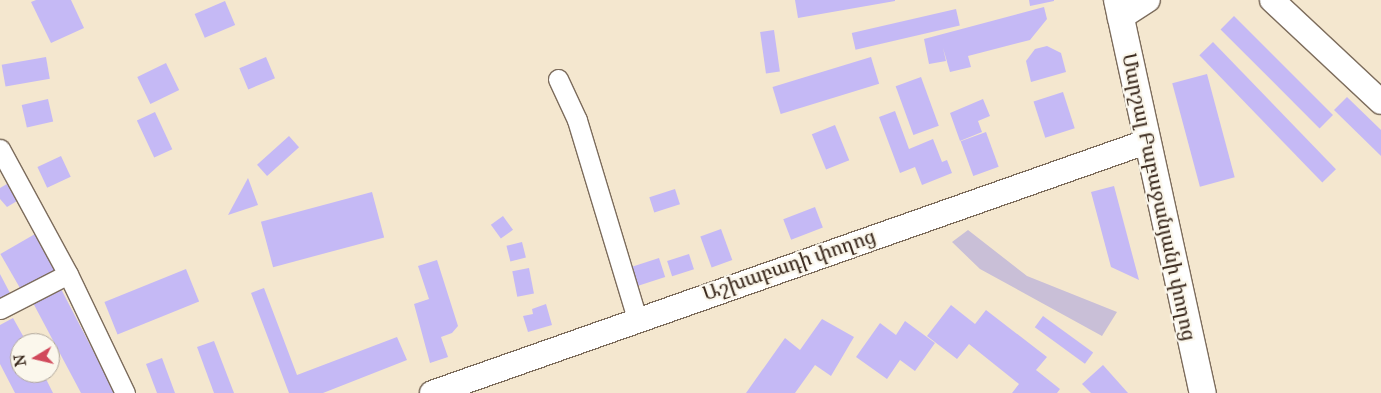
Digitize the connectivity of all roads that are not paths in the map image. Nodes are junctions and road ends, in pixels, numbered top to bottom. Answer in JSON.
{"nodes":[{"id":1,"x":1148,"y":0,"type":"edge"},
{"id":2,"x":1272,"y":0,"type":"edge"},
{"id":3,"x":1119,"y":9,"type":"edge"},
{"id":4,"x":558,"y":79,"type":"dead end"},
{"id":5,"x":1381,"y":102,"type":"edge"},
{"id":6,"x":1146,"y":142,"type":"junction"},
{"id":7,"x":0,"y":149,"type":"edge"},
{"id":8,"x":68,"y":274,"type":"junction"},
{"id":9,"x":0,"y":309,"type":"edge"},
{"id":10,"x":637,"y":319,"type":"junction"},
{"id":11,"x":125,"y":393,"type":"edge"},
{"id":12,"x":432,"y":393,"type":"edge"},
{"id":13,"x":1203,"y":393,"type":"edge"}],
"edges":[{"from":1,"to":3,"type":"street"},
{"from":2,"to":5,"type":"street"},
{"from":3,"to":6,"type":"main road","name":"Մարշալ Բաբաջանյանի փողոց"},
{"from":4,"to":10,"type":"street"},
{"from":6,"to":10,"type":"street","name":"Աշխաբադի փողոց"},
{"from":6,"to":13,"type":"main road","name":"Մարշալ Բաբաջանյանի փողոց"},
{"from":7,"to":8,"type":"street"},
{"from":8,"to":9,"type":"street"},
{"from":8,"to":11,"type":"street"},
{"from":10,"to":12,"type":"street","name":"Աշխաբադի փողոց"}]}
